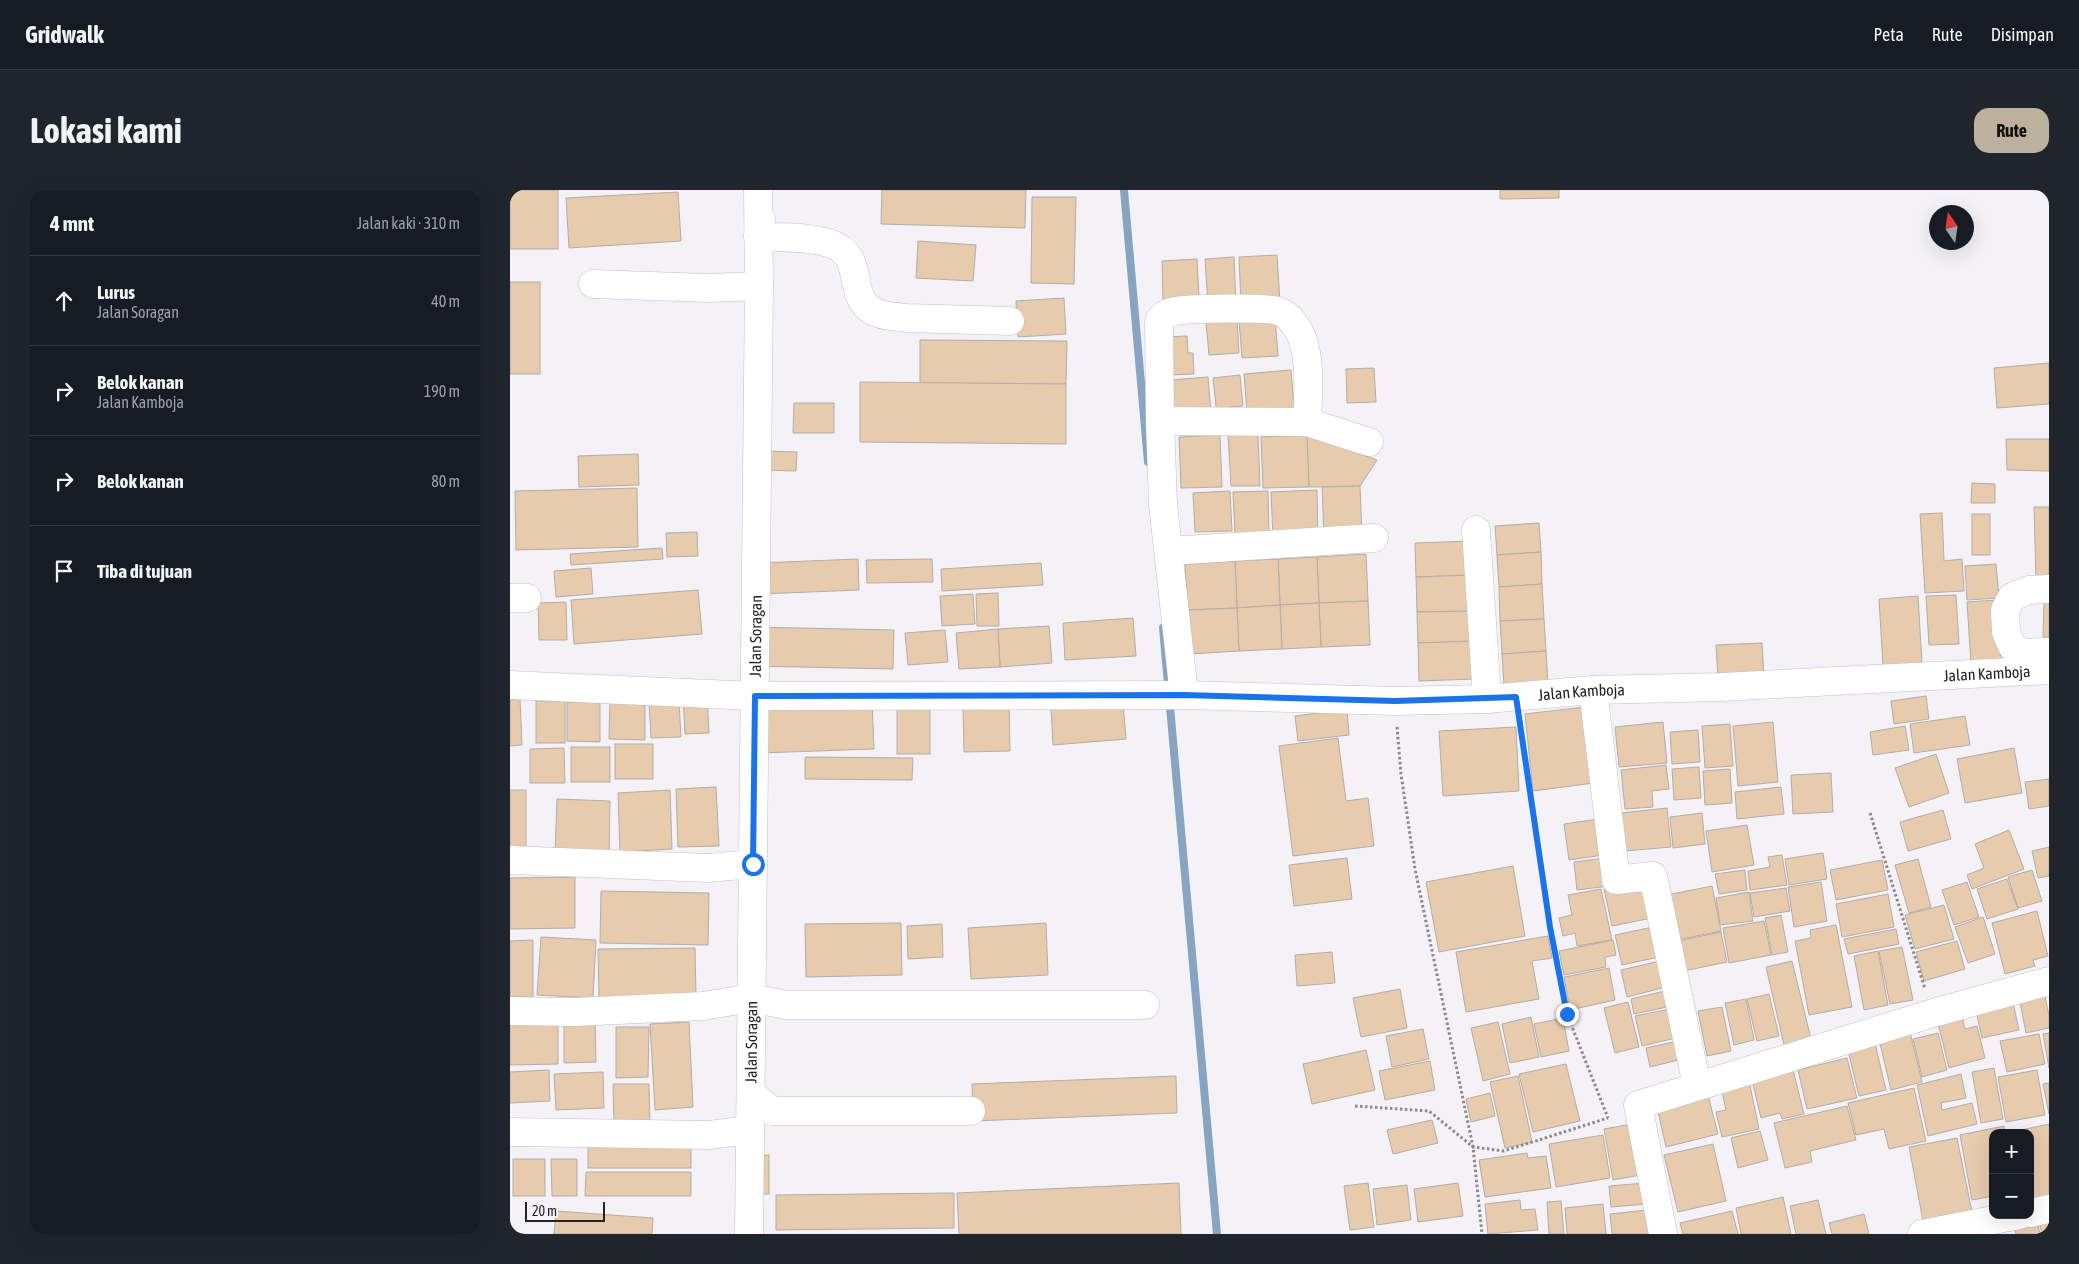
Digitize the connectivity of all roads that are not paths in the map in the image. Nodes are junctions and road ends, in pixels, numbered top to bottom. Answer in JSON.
{"nodes":[{"id":1,"x":758,"y":190,"type":"edge"},
{"id":2,"x":764,"y":190,"type":"edge"},
{"id":3,"x":758,"y":237,"type":"junction"},
{"id":4,"x":593,"y":284,"type":"dead end"},
{"id":5,"x":759,"y":286,"type":"junction"},
{"id":6,"x":1010,"y":320,"type":"dead end"},
{"id":7,"x":1160,"y":421,"type":"junction"},
{"id":8,"x":1307,"y":422,"type":"junction"},
{"id":9,"x":1369,"y":442,"type":"dead end"},
{"id":10,"x":1476,"y":530,"type":"dead end"},
{"id":11,"x":1374,"y":538,"type":"dead end"},
{"id":12,"x":1169,"y":551,"type":"junction"},
{"id":13,"x":2049,"y":589,"type":"edge"},
{"id":14,"x":2049,"y":652,"type":"edge"},
{"id":15,"x":2049,"y":670,"type":"edge"},
{"id":16,"x":510,"y":685,"type":"edge"},
{"id":17,"x":1593,"y":690,"type":"junction"},
{"id":18,"x":1178,"y":695,"type":"junction"},
{"id":19,"x":755,"y":696,"type":"junction"},
{"id":20,"x":1487,"y":699,"type":"junction"},
{"id":21,"x":510,"y":860,"type":"edge"},
{"id":22,"x":753,"y":864,"type":"junction"},
{"id":23,"x":2049,"y":981,"type":"edge"},
{"id":24,"x":751,"y":998,"type":"junction"},
{"id":25,"x":1145,"y":1005,"type":"dead end"},
{"id":26,"x":510,"y":1011,"type":"edge"},
{"id":27,"x":1697,"y":1086,"type":"junction"},
{"id":28,"x":751,"y":1093,"type":"junction"},
{"id":29,"x":971,"y":1112,"type":"dead end"},
{"id":30,"x":750,"y":1130,"type":"junction"},
{"id":31,"x":510,"y":1132,"type":"edge"},
{"id":32,"x":2049,"y":1210,"type":"edge"},
{"id":33,"x":2034,"y":1212,"type":"edge"},
{"id":34,"x":1999,"y":1219,"type":"edge"},
{"id":35,"x":749,"y":1234,"type":"edge"},
{"id":36,"x":1663,"y":1234,"type":"edge"},
{"id":37,"x":1922,"y":1234,"type":"edge"}],
"edges":[{"from":1,"to":3,"type":"street","name":"Jalan Soragan"},
{"from":2,"to":3,"type":"street"},
{"from":3,"to":5,"type":"street","name":"Jalan Soragan"},
{"from":3,"to":6,"type":"street"},
{"from":4,"to":5,"type":"street"},
{"from":5,"to":19,"type":"street","name":"Jalan Soragan"},
{"from":7,"to":8,"type":"street"},
{"from":7,"to":8,"type":"street"},
{"from":7,"to":12,"type":"street"},
{"from":8,"to":9,"type":"street"},
{"from":10,"to":20,"type":"street"},
{"from":11,"to":12,"type":"street"},
{"from":12,"to":18,"type":"street"},
{"from":13,"to":14,"type":"street"},
{"from":15,"to":17,"type":"street","name":"Jalan Kamboja"},
{"from":16,"to":19,"type":"street","name":"Jalan Kamboja"},
{"from":17,"to":20,"type":"street","name":"Jalan Kamboja"},
{"from":17,"to":27,"type":"street"},
{"from":18,"to":19,"type":"street","name":"Jalan Kamboja"},
{"from":18,"to":20,"type":"street","name":"Jalan Kamboja"},
{"from":19,"to":22,"type":"street","name":"Jalan Soragan"},
{"from":21,"to":22,"type":"street"},
{"from":22,"to":24,"type":"street","name":"Jalan Soragan"},
{"from":23,"to":27,"type":"street"},
{"from":24,"to":25,"type":"street"},
{"from":24,"to":26,"type":"street"},
{"from":24,"to":28,"type":"street","name":"Jalan Soragan"},
{"from":27,"to":36,"type":"street"},
{"from":28,"to":29,"type":"street"},
{"from":28,"to":30,"type":"street","name":"Jalan Soragan"},
{"from":30,"to":31,"type":"street"},
{"from":30,"to":35,"type":"street","name":"Jalan Soragan"},
{"from":32,"to":33,"type":"street"},
{"from":34,"to":37,"type":"street"}]}
